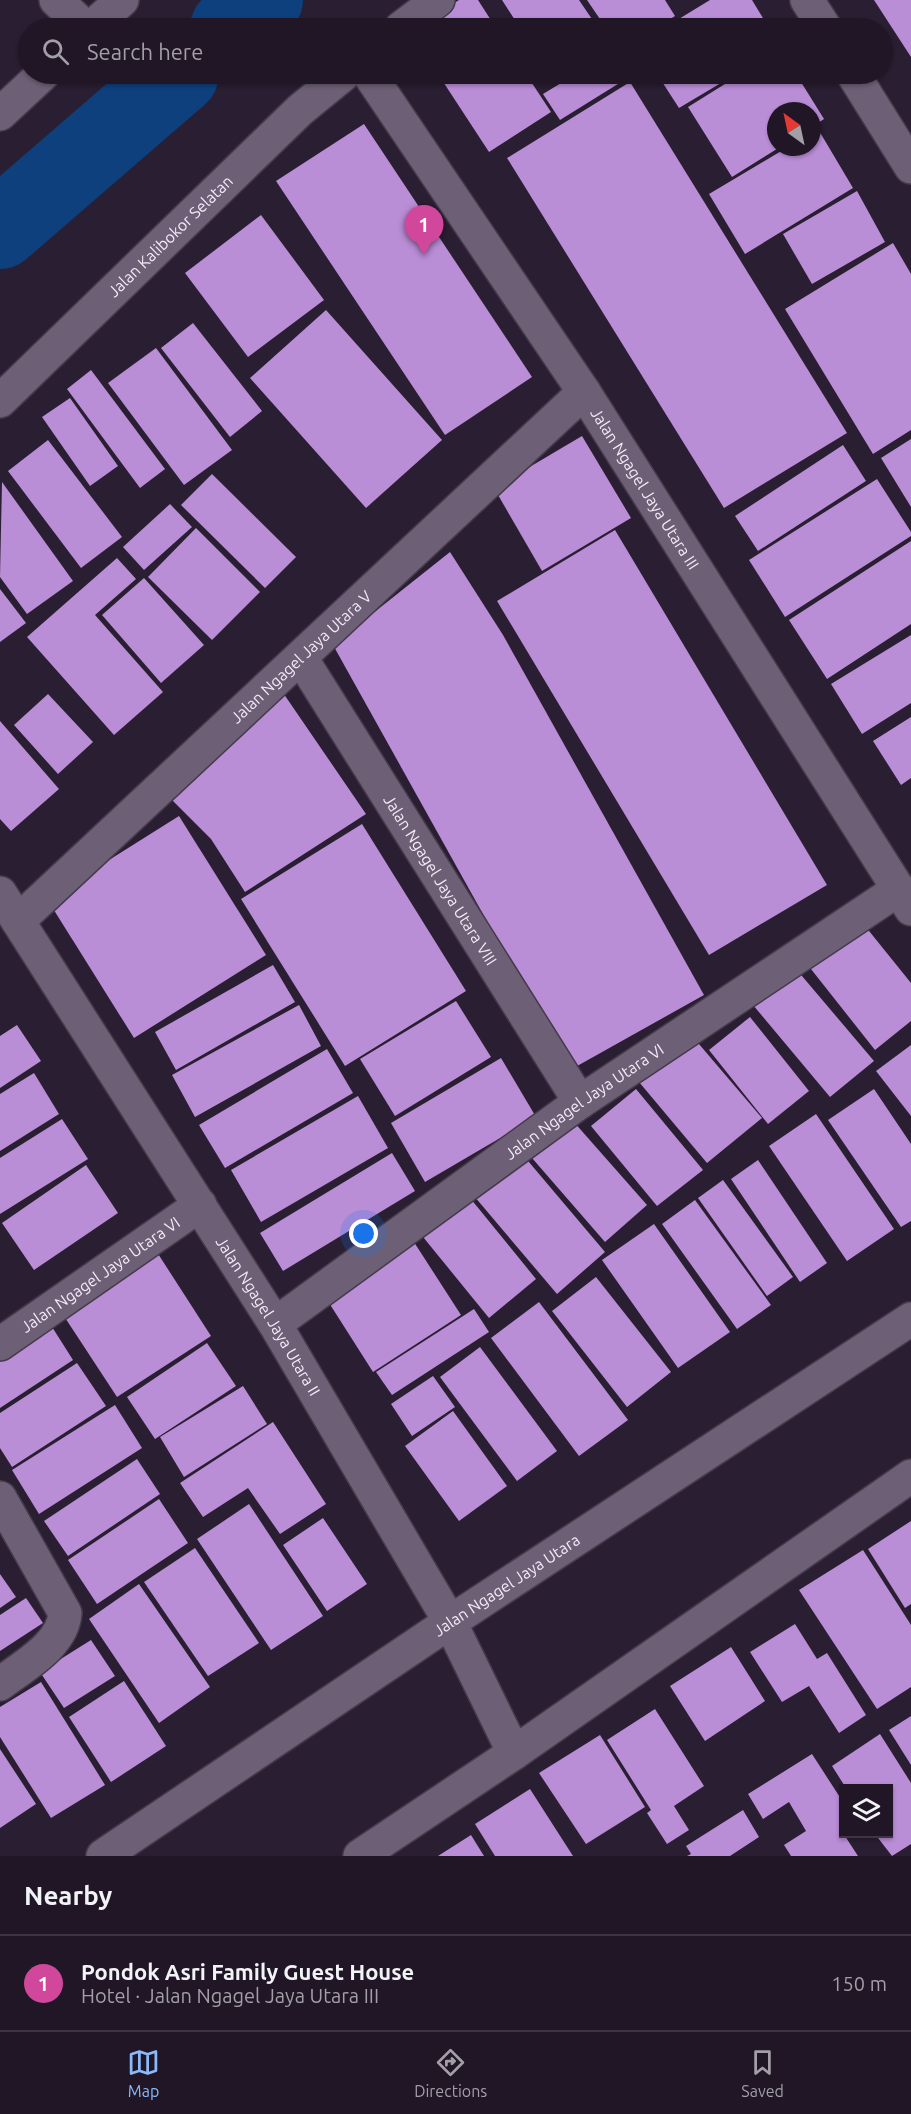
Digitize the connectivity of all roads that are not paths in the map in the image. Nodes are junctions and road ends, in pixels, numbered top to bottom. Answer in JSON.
{"nodes":[{"id":1,"x":56,"y":0,"type":"edge"},
{"id":2,"x":122,"y":0,"type":"edge"},
{"id":3,"x":438,"y":0,"type":"edge"},
{"id":4,"x":807,"y":0,"type":"edge"},
{"id":5,"x":75,"y":18,"type":"edge"},
{"id":6,"x":101,"y":18,"type":"edge"},
{"id":7,"x":414,"y":18,"type":"edge"},
{"id":8,"x":819,"y":18,"type":"edge"},
{"id":9,"x":32,"y":84,"type":"edge"},
{"id":10,"x":332,"y":84,"type":"edge"},
{"id":11,"x":376,"y":84,"type":"edge"},
{"id":12,"x":859,"y":84,"type":"edge"},
{"id":13,"x":0,"y":114,"type":"edge"},
{"id":14,"x":911,"y":167,"type":"edge"},
{"id":15,"x":584,"y":392,"type":"junction"},
{"id":16,"x":0,"y":401,"type":"edge"},
{"id":17,"x":301,"y":658,"type":"junction"},
{"id":18,"x":0,"y":893,"type":"edge"},
{"id":19,"x":905,"y":899,"type":"edge"},
{"id":20,"x":18,"y":921,"type":"junction"},
{"id":21,"x":580,"y":1102,"type":"junction"},
{"id":22,"x":200,"y":1205,"type":"junction"},
{"id":23,"x":911,"y":1319,"type":"edge"},
{"id":24,"x":274,"y":1324,"type":"junction"},
{"id":25,"x":0,"y":1344,"type":"edge"},
{"id":26,"x":911,"y":1476,"type":"edge"},
{"id":27,"x":0,"y":1498,"type":"edge"},
{"id":28,"x":450,"y":1622,"type":"junction"},
{"id":29,"x":0,"y":1684,"type":"edge"},
{"id":30,"x":514,"y":1754,"type":"junction"},
{"id":31,"x":103,"y":1856,"type":"edge"},
{"id":32,"x":360,"y":1856,"type":"edge"}],
"edges":[{"from":1,"to":5,"type":"street"},
{"from":2,"to":6,"type":"street"},
{"from":3,"to":7,"type":"street"},
{"from":4,"to":8,"type":"street"},
{"from":9,"to":13,"type":"street"},
{"from":10,"to":16,"type":"street","name":"Jalan Kalibokor Selatan"},
{"from":11,"to":15,"type":"street","name":"Jalan Ngagel Jaya Utara III"},
{"from":12,"to":14,"type":"street"},
{"from":15,"to":17,"type":"street","name":"Jalan Ngagel Jaya Utara V"},
{"from":15,"to":19,"type":"street","name":"Jalan Ngagel Jaya Utara III"},
{"from":17,"to":20,"type":"street","name":"Jalan Ngagel Jaya Utara V"},
{"from":17,"to":21,"type":"street","name":"Jalan Ngagel Jaya Utara VIII"},
{"from":18,"to":20,"type":"street","name":"Jalan Ngagel Jaya Utara II"},
{"from":19,"to":21,"type":"street","name":"Jalan Ngagel Jaya Utara VI"},
{"from":20,"to":22,"type":"street","name":"Jalan Ngagel Jaya Utara II"},
{"from":21,"to":24,"type":"street","name":"Jalan Ngagel Jaya Utara VI"},
{"from":22,"to":24,"type":"street","name":"Jalan Ngagel Jaya Utara II"},
{"from":22,"to":25,"type":"street","name":"Jalan Ngagel Jaya Utara VI"},
{"from":23,"to":28,"type":"street","name":"Jalan Ngagel Jaya Utara"},
{"from":24,"to":28,"type":"street","name":"Jalan Ngagel Jaya Utara II"},
{"from":26,"to":30,"type":"street"},
{"from":27,"to":29,"type":"street"},
{"from":28,"to":30,"type":"street","name":"Jalan Ngagel Jaya Utara II"},
{"from":28,"to":31,"type":"street","name":"Jalan Ngagel Jaya Utara"},
{"from":30,"to":32,"type":"street"}]}
